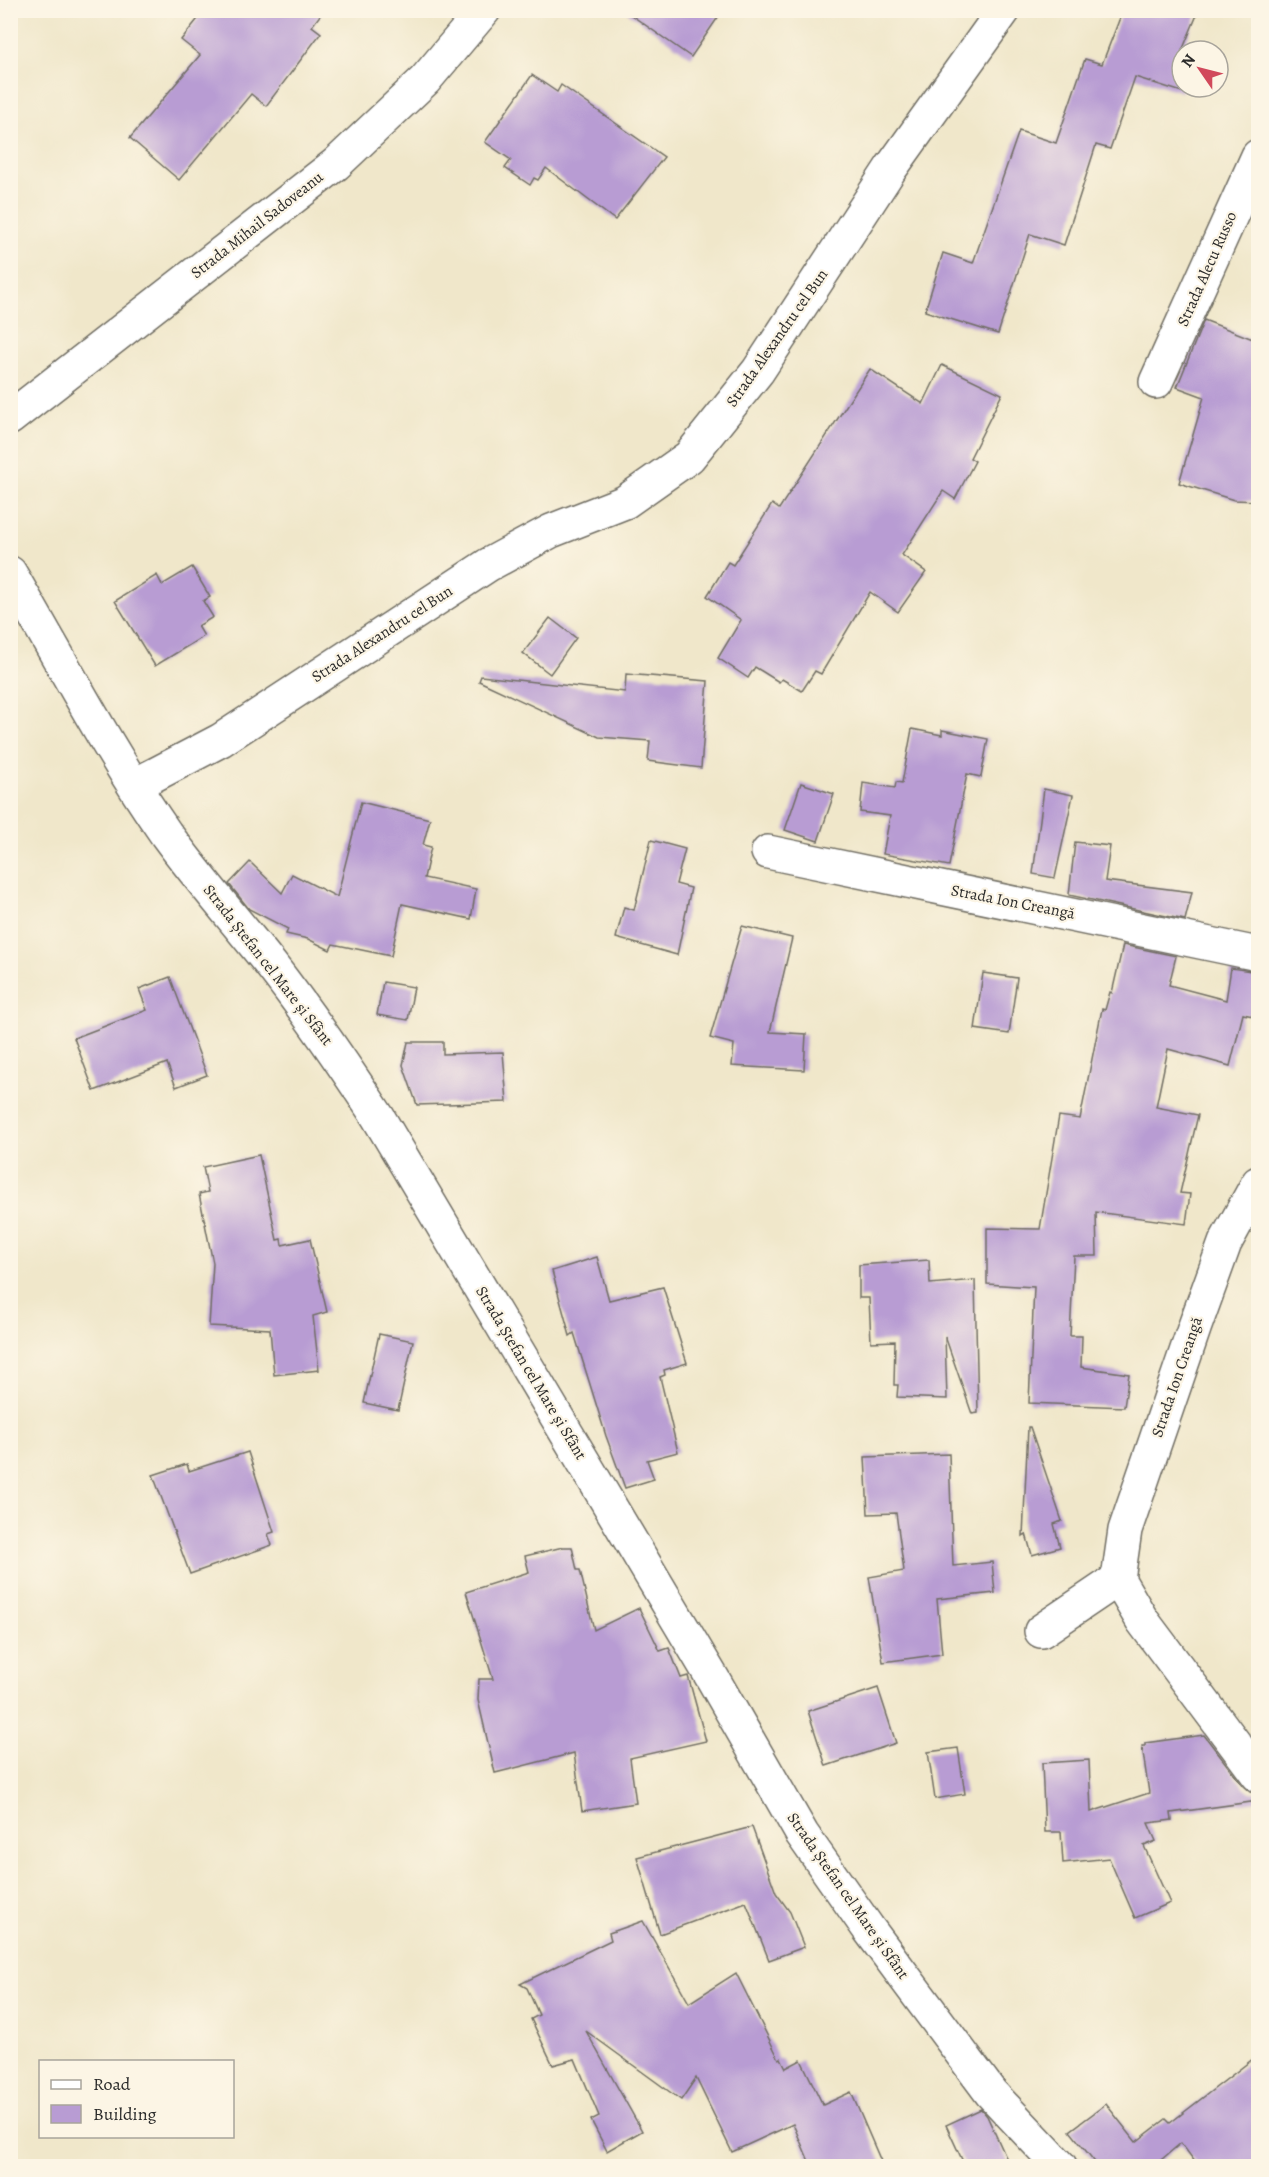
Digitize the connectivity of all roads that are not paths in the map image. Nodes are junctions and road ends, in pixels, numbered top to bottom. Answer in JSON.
{"nodes":[{"id":1,"x":484,"y":10,"type":"edge"},
{"id":2,"x":1004,"y":10,"type":"edge"},
{"id":3,"x":1258,"y":156,"type":"edge"},
{"id":4,"x":1156,"y":382,"type":"dead end"},
{"id":5,"x":10,"y":418,"type":"edge"},
{"id":6,"x":10,"y":573,"type":"edge"},
{"id":7,"x":135,"y":785,"type":"junction"},
{"id":8,"x":768,"y":852,"type":"dead end"},
{"id":9,"x":1258,"y":954,"type":"edge"},
{"id":10,"x":1258,"y":1183,"type":"edge"},
{"id":11,"x":1118,"y":1579,"type":"junction"},
{"id":12,"x":1041,"y":1631,"type":"dead end"},
{"id":13,"x":1258,"y":1775,"type":"edge"},
{"id":14,"x":1060,"y":2166,"type":"edge"}],
"edges":[{"from":1,"to":5,"type":"street","name":"Strada Mihail Sadoveanu"},
{"from":2,"to":7,"type":"street","name":"Strada Alexandru cel Bun"},
{"from":3,"to":4,"type":"street","name":"Strada Alecu Russo"},
{"from":6,"to":7,"type":"street","name":"Strada Ștefan cel Mare și Sfânt"},
{"from":7,"to":14,"type":"street","name":"Strada Ștefan cel Mare și Sfânt"},
{"from":8,"to":9,"type":"street","name":"Strada Ion Creangă"},
{"from":10,"to":11,"type":"street","name":"Strada Ion Creangă"},
{"from":11,"to":12,"type":"street"},
{"from":11,"to":13,"type":"street"}]}
